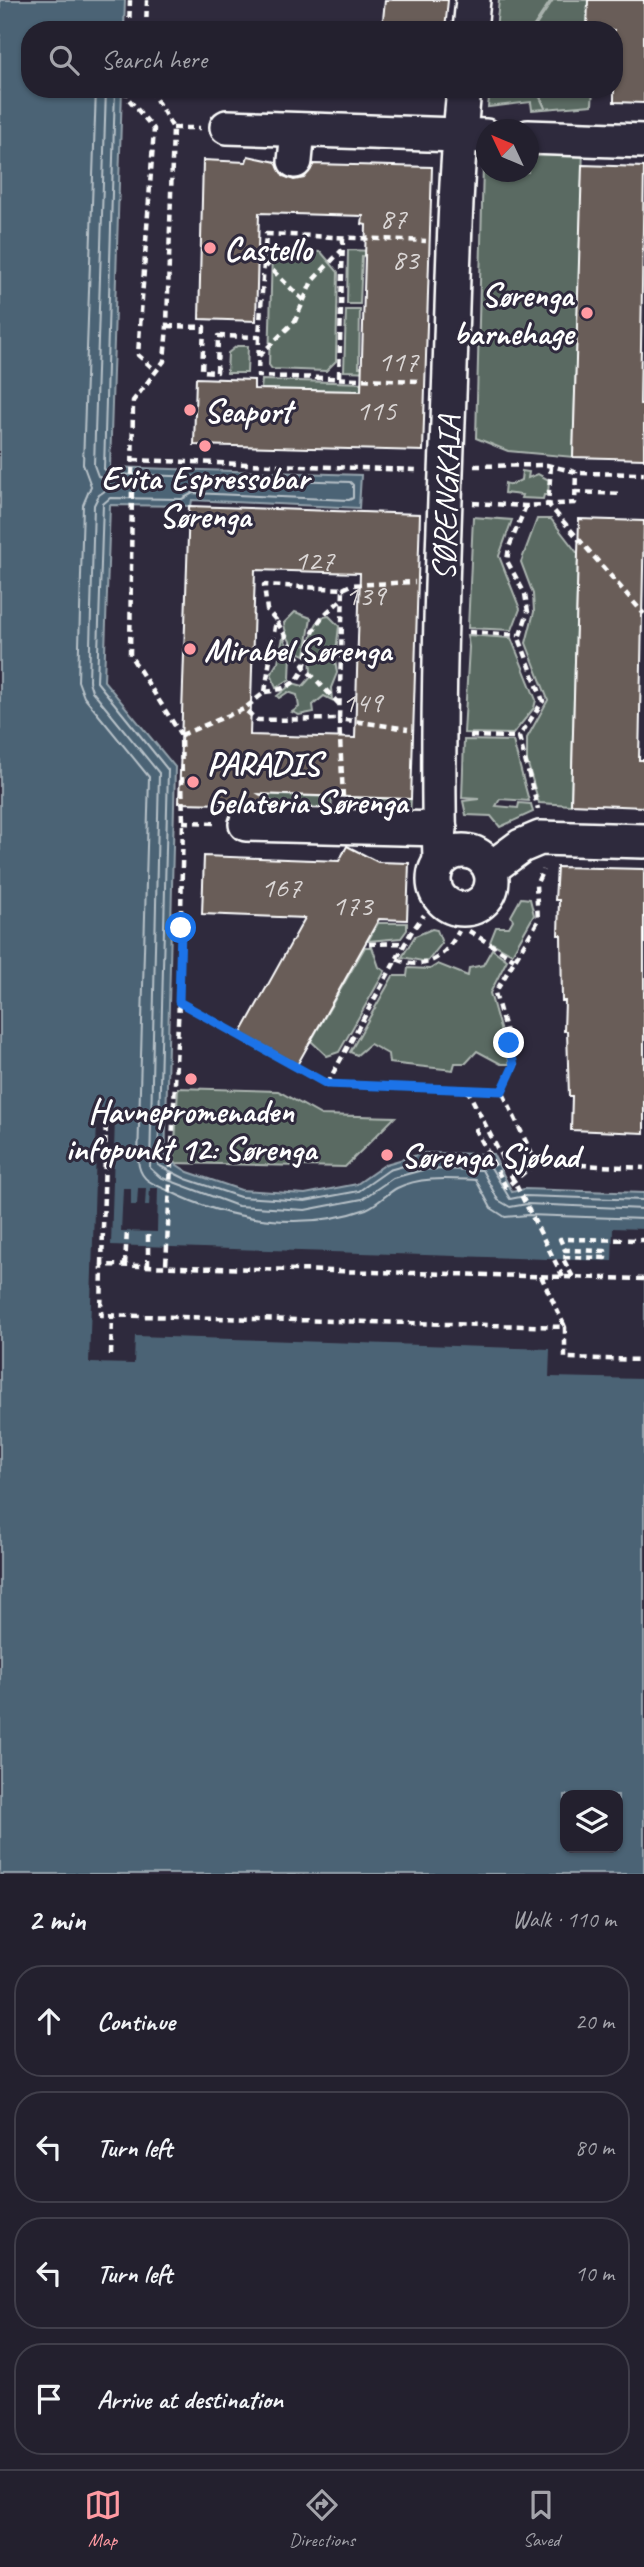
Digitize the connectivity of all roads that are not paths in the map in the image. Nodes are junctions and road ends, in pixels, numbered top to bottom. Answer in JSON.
{"nodes":[{"id":1,"x":473,"y":0,"type":"edge"},
{"id":2,"x":471,"y":21,"type":"edge"},
{"id":3,"x":466,"y":98,"type":"edge"},
{"id":4,"x":227,"y":127,"type":"dead end"},
{"id":5,"x":473,"y":135,"type":"edge"},
{"id":6,"x":539,"y":138,"type":"edge"},
{"id":7,"x":644,"y":141,"type":"edge"},
{"id":8,"x":246,"y":824,"type":"dead end"},
{"id":9,"x":440,"y":829,"type":"junction"},
{"id":10,"x":644,"y":841,"type":"edge"},
{"id":11,"x":440,"y":862,"type":"junction"},
{"id":12,"x":490,"y":869,"type":"junction"}],
"edges":[{"from":1,"to":2,"type":"street"},
{"from":3,"to":5,"type":"street","name":"SØRENGKAIA"},
{"from":4,"to":5,"type":"street"},
{"from":5,"to":9,"type":"street","name":"SØRENGKAIA"},
{"from":6,"to":7,"type":"street"},
{"from":8,"to":9,"type":"street"},
{"from":9,"to":11,"type":"street","name":"SØRENGKAIA"},
{"from":10,"to":12,"type":"street"},
{"from":11,"to":12,"type":"street"},
{"from":11,"to":12,"type":"street","name":"SØRENGKAIA"}]}
